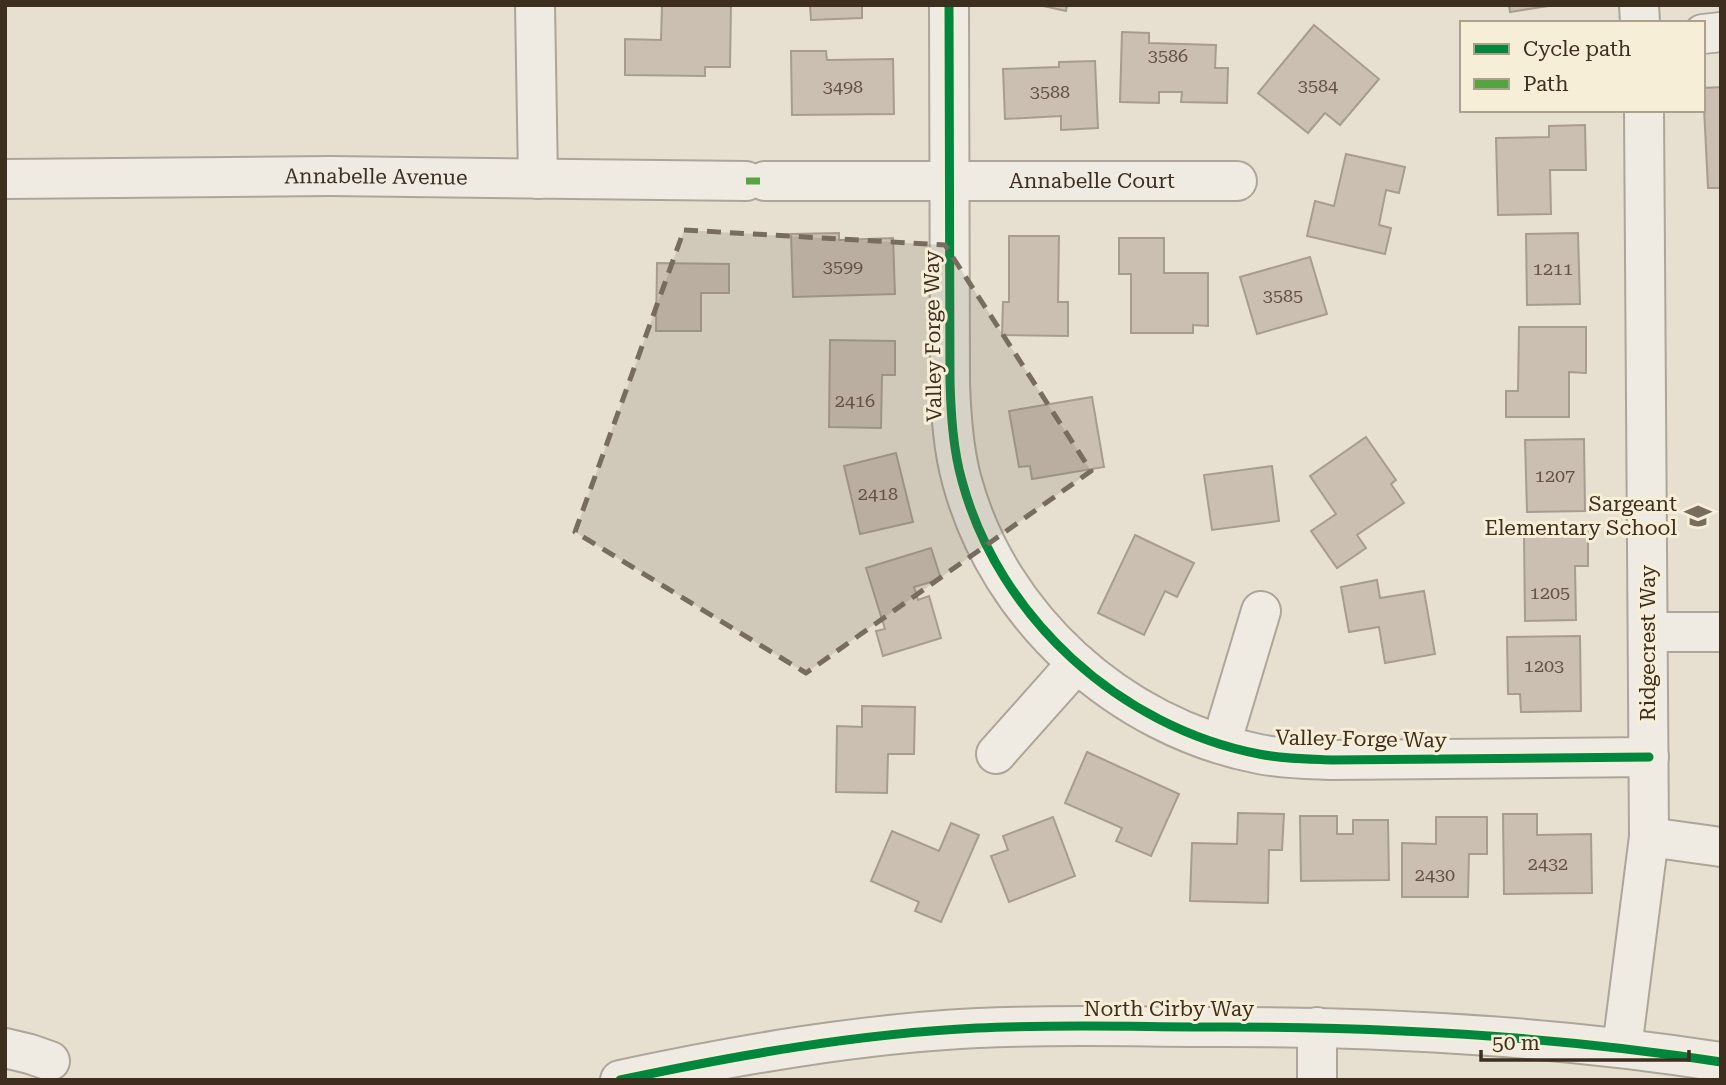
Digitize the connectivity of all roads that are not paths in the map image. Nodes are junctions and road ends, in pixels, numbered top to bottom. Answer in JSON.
{"nodes":[{"id":1,"x":535,"y":5,"type":"edge"},
{"id":2,"x":948,"y":5,"type":"edge"},
{"id":3,"x":1644,"y":112,"type":"edge"},
{"id":4,"x":5,"y":179,"type":"edge"},
{"id":5,"x":538,"y":179,"type":"junction"},
{"id":6,"x":948,"y":181,"type":"junction"},
{"id":7,"x":1237,"y":181,"type":"dead end"},
{"id":8,"x":1261,"y":611,"type":"dead end"},
{"id":9,"x":1648,"y":632,"type":"junction"},
{"id":10,"x":1721,"y":632,"type":"edge"},
{"id":11,"x":1077,"y":663,"type":"junction"},
{"id":12,"x":1221,"y":744,"type":"junction"},
{"id":13,"x":996,"y":754,"type":"dead end"},
{"id":14,"x":1649,"y":757,"type":"junction"},
{"id":15,"x":1649,"y":837,"type":"junction"},
{"id":16,"x":1721,"y":847,"type":"edge"},
{"id":17,"x":1317,"y":1027,"type":"junction"},
{"id":18,"x":5,"y":1048,"type":"edge"},
{"id":19,"x":1622,"y":1048,"type":"junction"},
{"id":20,"x":50,"y":1061,"type":"dead end"},
{"id":21,"x":1721,"y":1062,"type":"edge"},
{"id":22,"x":620,"y":1080,"type":"edge"},
{"id":23,"x":1317,"y":1080,"type":"edge"}],
"edges":[{"from":1,"to":5,"type":"street"},
{"from":2,"to":6,"type":"street","name":"Valley Forge Way"},
{"from":3,"to":9,"type":"street","name":"Ridgecrest Way"},
{"from":4,"to":5,"type":"street","name":"Annabelle Avenue"},
{"from":5,"to":6,"type":"street","name":"Annabelle Avenue"},
{"from":6,"to":7,"type":"street","name":"Annabelle Court"},
{"from":6,"to":11,"type":"street","name":"Valley Forge Way"},
{"from":8,"to":12,"type":"street"},
{"from":9,"to":10,"type":"street"},
{"from":9,"to":14,"type":"street","name":"Ridgecrest Way"},
{"from":11,"to":12,"type":"street","name":"Valley Forge Way"},
{"from":11,"to":13,"type":"street"},
{"from":12,"to":14,"type":"street","name":"Valley Forge Way"},
{"from":14,"to":15,"type":"street","name":"Ridgecrest Way"},
{"from":15,"to":16,"type":"street"},
{"from":15,"to":19,"type":"street","name":"Ridgecrest Way"},
{"from":17,"to":19,"type":"street","name":"North Cirby Way"},
{"from":17,"to":22,"type":"street","name":"North Cirby Way"},
{"from":17,"to":23,"type":"street"},
{"from":18,"to":20,"type":"street"},
{"from":19,"to":21,"type":"street","name":"North Cirby Way"}]}
